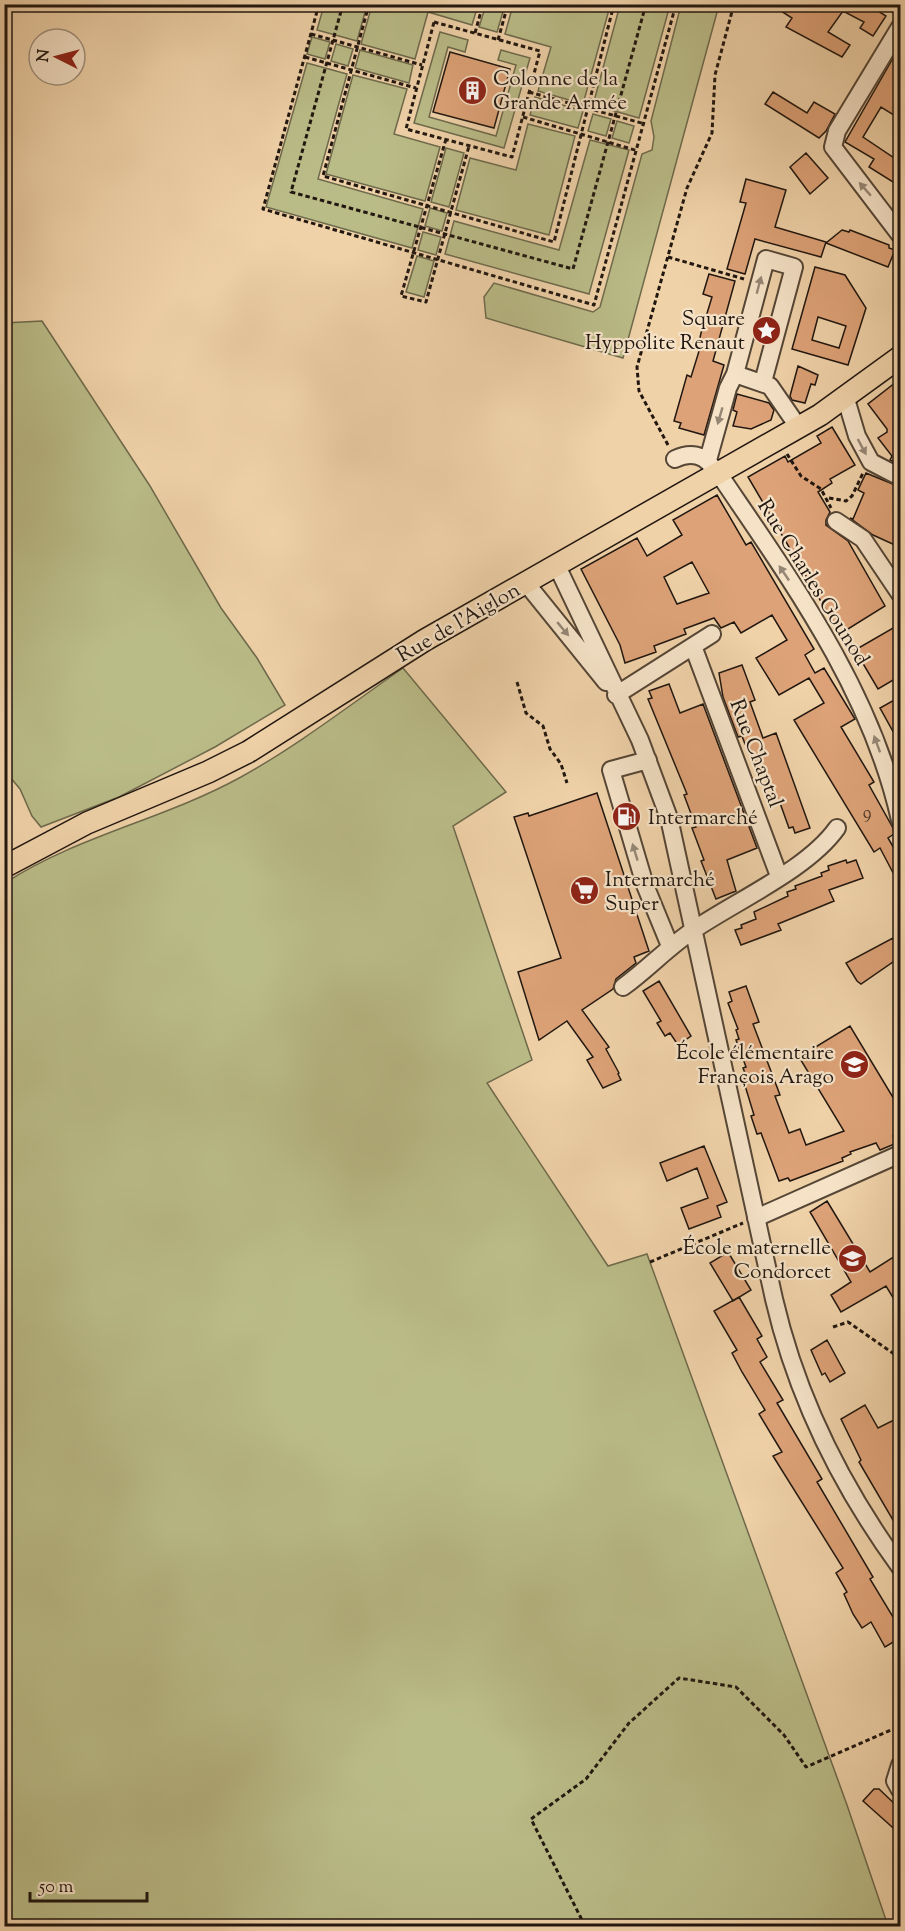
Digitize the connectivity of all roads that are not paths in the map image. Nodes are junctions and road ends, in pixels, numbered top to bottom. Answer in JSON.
{"nodes":[{"id":1,"x":900,"y":27,"type":"edge"},
{"id":2,"x":900,"y":235,"type":"edge"},
{"id":3,"x":900,"y":357,"type":"edge"},
{"id":4,"x":735,"y":374,"type":"junction"},
{"id":5,"x":763,"y":382,"type":"junction"},
{"id":6,"x":846,"y":399,"type":"junction"},
{"id":7,"x":799,"y":428,"type":"junction"},
{"id":8,"x":675,"y":459,"type":"road end"},
{"id":9,"x":715,"y":470,"type":"junction"},
{"id":10,"x":900,"y":477,"type":"edge"},
{"id":11,"x":836,"y":521,"type":"road end"},
{"id":12,"x":557,"y":566,"type":"junction"},
{"id":13,"x":526,"y":583,"type":"junction"},
{"id":14,"x":900,"y":593,"type":"edge"},
{"id":15,"x":712,"y":634,"type":"dead end"},
{"id":16,"x":693,"y":646,"type":"junction"},
{"id":17,"x":616,"y":695,"type":"junction"},
{"id":18,"x":648,"y":760,"type":"junction"},
{"id":19,"x":896,"y":781,"type":"edge"},
{"id":20,"x":900,"y":820,"type":"edge"},
{"id":21,"x":837,"y":828,"type":"dead end"},
{"id":22,"x":4,"y":867,"type":"edge"},
{"id":23,"x":779,"y":876,"type":"junction"},
{"id":24,"x":695,"y":929,"type":"junction"},
{"id":25,"x":670,"y":946,"type":"junction"},
{"id":26,"x":623,"y":987,"type":"dead end"},
{"id":27,"x":900,"y":1154,"type":"edge"},
{"id":28,"x":756,"y":1218,"type":"junction"},
{"id":29,"x":900,"y":1567,"type":"edge"},
{"id":30,"x":900,"y":1765,"type":"edge"},
{"id":31,"x":900,"y":1791,"type":"edge"}],
"edges":[{"from":2,"to":1,"type":"street","one_way":true},
{"from":3,"to":6,"type":"main road","name":"Rue de l'Aiglon"},
{"from":4,"to":5,"type":"street"},
{"from":4,"to":5,"type":"street","one_way":true},
{"from":4,"to":9,"type":"street","one_way":true},
{"from":5,"to":7,"type":"street"},
{"from":6,"to":7,"type":"main road","name":"Rue de l'Aiglon"},
{"from":6,"to":10,"type":"street","one_way":true},
{"from":7,"to":9,"type":"main road","name":"Rue de l'Aiglon"},
{"from":8,"to":9,"type":"street"},
{"from":9,"to":12,"type":"main road","name":"Rue de l'Aiglon"},
{"from":19,"to":9,"type":"street","name":"Rue Charles Gounod","one_way":true},
{"from":11,"to":14,"type":"street"},
{"from":12,"to":13,"type":"main road","name":"Rue de l'Aiglon"},
{"from":12,"to":17,"type":"street"},
{"from":13,"to":17,"type":"street","one_way":true},
{"from":13,"to":22,"type":"main road","name":"Rue de l'Aiglon"},
{"from":15,"to":16,"type":"street"},
{"from":16,"to":17,"type":"street"},
{"from":16,"to":23,"type":"street","name":"Rue Chaptal"},
{"from":17,"to":18,"type":"street"},
{"from":18,"to":24,"type":"street"},
{"from":25,"to":18,"type":"street","one_way":true},
{"from":19,"to":20,"type":"street","name":"Rue Charles Gounod"},
{"from":21,"to":23,"type":"street"},
{"from":23,"to":24,"type":"street"},
{"from":24,"to":25,"type":"street"},
{"from":24,"to":28,"type":"street"},
{"from":25,"to":26,"type":"street"},
{"from":27,"to":28,"type":"street"},
{"from":28,"to":29,"type":"street"},
{"from":30,"to":31,"type":"street"}]}
